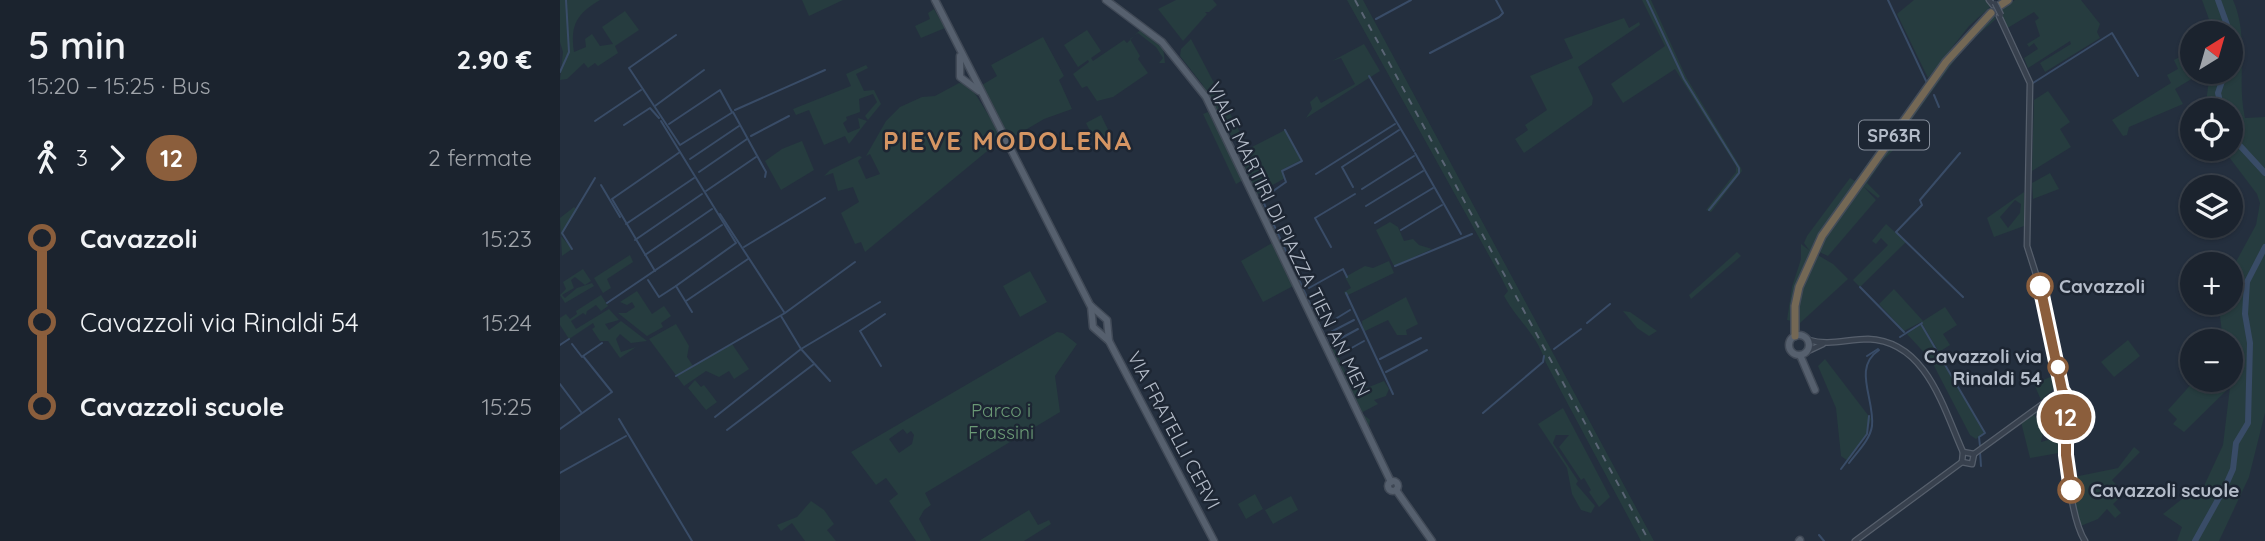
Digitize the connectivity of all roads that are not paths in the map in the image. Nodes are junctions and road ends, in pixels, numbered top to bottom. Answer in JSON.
{"nodes":[{"id":1,"x":935,"y":0,"type":"edge"},
{"id":2,"x":1106,"y":0,"type":"edge"},
{"id":3,"x":2008,"y":0,"type":"edge"},
{"id":4,"x":1995,"y":7,"type":"edge"},
{"id":5,"x":967,"y":71,"type":"junction"},
{"id":6,"x":985,"y":98,"type":"junction"},
{"id":7,"x":1090,"y":304,"type":"junction"},
{"id":8,"x":1100,"y":315,"type":"junction"},
{"id":9,"x":1093,"y":319,"type":"junction"},
{"id":10,"x":1107,"y":327,"type":"junction"},
{"id":11,"x":1098,"y":331,"type":"junction"},
{"id":12,"x":1798,"y":335,"type":"junction"},
{"id":13,"x":1809,"y":340,"type":"junction"},
{"id":14,"x":1110,"y":341,"type":"junction"},
{"id":15,"x":1824,"y":344,"type":"junction"},
{"id":16,"x":1808,"y":351,"type":"junction"},
{"id":17,"x":1800,"y":355,"type":"junction"},
{"id":18,"x":1815,"y":390,"type":"dead end"},
{"id":19,"x":2059,"y":396,"type":"junction"},
{"id":20,"x":1963,"y":452,"type":"junction"},
{"id":21,"x":1974,"y":454,"type":"junction"},
{"id":22,"x":1962,"y":463,"type":"junction"},
{"id":23,"x":1213,"y":541,"type":"edge"},
{"id":24,"x":1432,"y":541,"type":"edge"},
{"id":25,"x":1855,"y":541,"type":"edge"},
{"id":26,"x":2085,"y":541,"type":"edge"}],
"edges":[{"from":1,"to":5,"type":"main road","name":"VIA FRATELLI CERVI"},
{"from":2,"to":24,"type":"main road","name":"VIALE MARTIRI DI PIAZZA TIEN AN MEN"},
{"from":3,"to":4,"type":"highway","number":"SP63R"},
{"from":4,"to":12,"type":"highway","number":"SP63R"},
{"from":4,"to":19,"type":"street"},
{"from":5,"to":6,"type":"main road","name":"VIA FRATELLI CERVI"},
{"from":5,"to":6,"type":"main road","name":"VIA FRATELLI CERVI"},
{"from":6,"to":7,"type":"main road","name":"VIA FRATELLI CERVI"},
{"from":7,"to":8,"type":"main road","name":"VIA FRATELLI CERVI"},
{"from":7,"to":9,"type":"main road","name":"VIA FRATELLI CERVI"},
{"from":8,"to":9,"type":"main road"},
{"from":8,"to":10,"type":"main road","name":"VIA FRATELLI CERVI"},
{"from":9,"to":11,"type":"main road","name":"VIA FRATELLI CERVI"},
{"from":10,"to":11,"type":"main road"},
{"from":10,"to":14,"type":"main road","name":"VIA FRATELLI CERVI"},
{"from":11,"to":14,"type":"main road","name":"VIA FRATELLI CERVI"},
{"from":12,"to":13,"type":"main road"},
{"from":12,"to":17,"type":"main road"},
{"from":13,"to":15,"type":"street"},
{"from":13,"to":16,"type":"main road"},
{"from":14,"to":23,"type":"main road","name":"VIA FRATELLI CERVI"},
{"from":15,"to":16,"type":"street"},
{"from":15,"to":20,"type":"street"},
{"from":16,"to":17,"type":"main road"},
{"from":17,"to":18,"type":"main road"},
{"from":19,"to":21,"type":"street"},
{"from":19,"to":26,"type":"street"},
{"from":20,"to":21,"type":"street"},
{"from":20,"to":22,"type":"street"},
{"from":21,"to":22,"type":"street"},
{"from":22,"to":25,"type":"street"}]}
